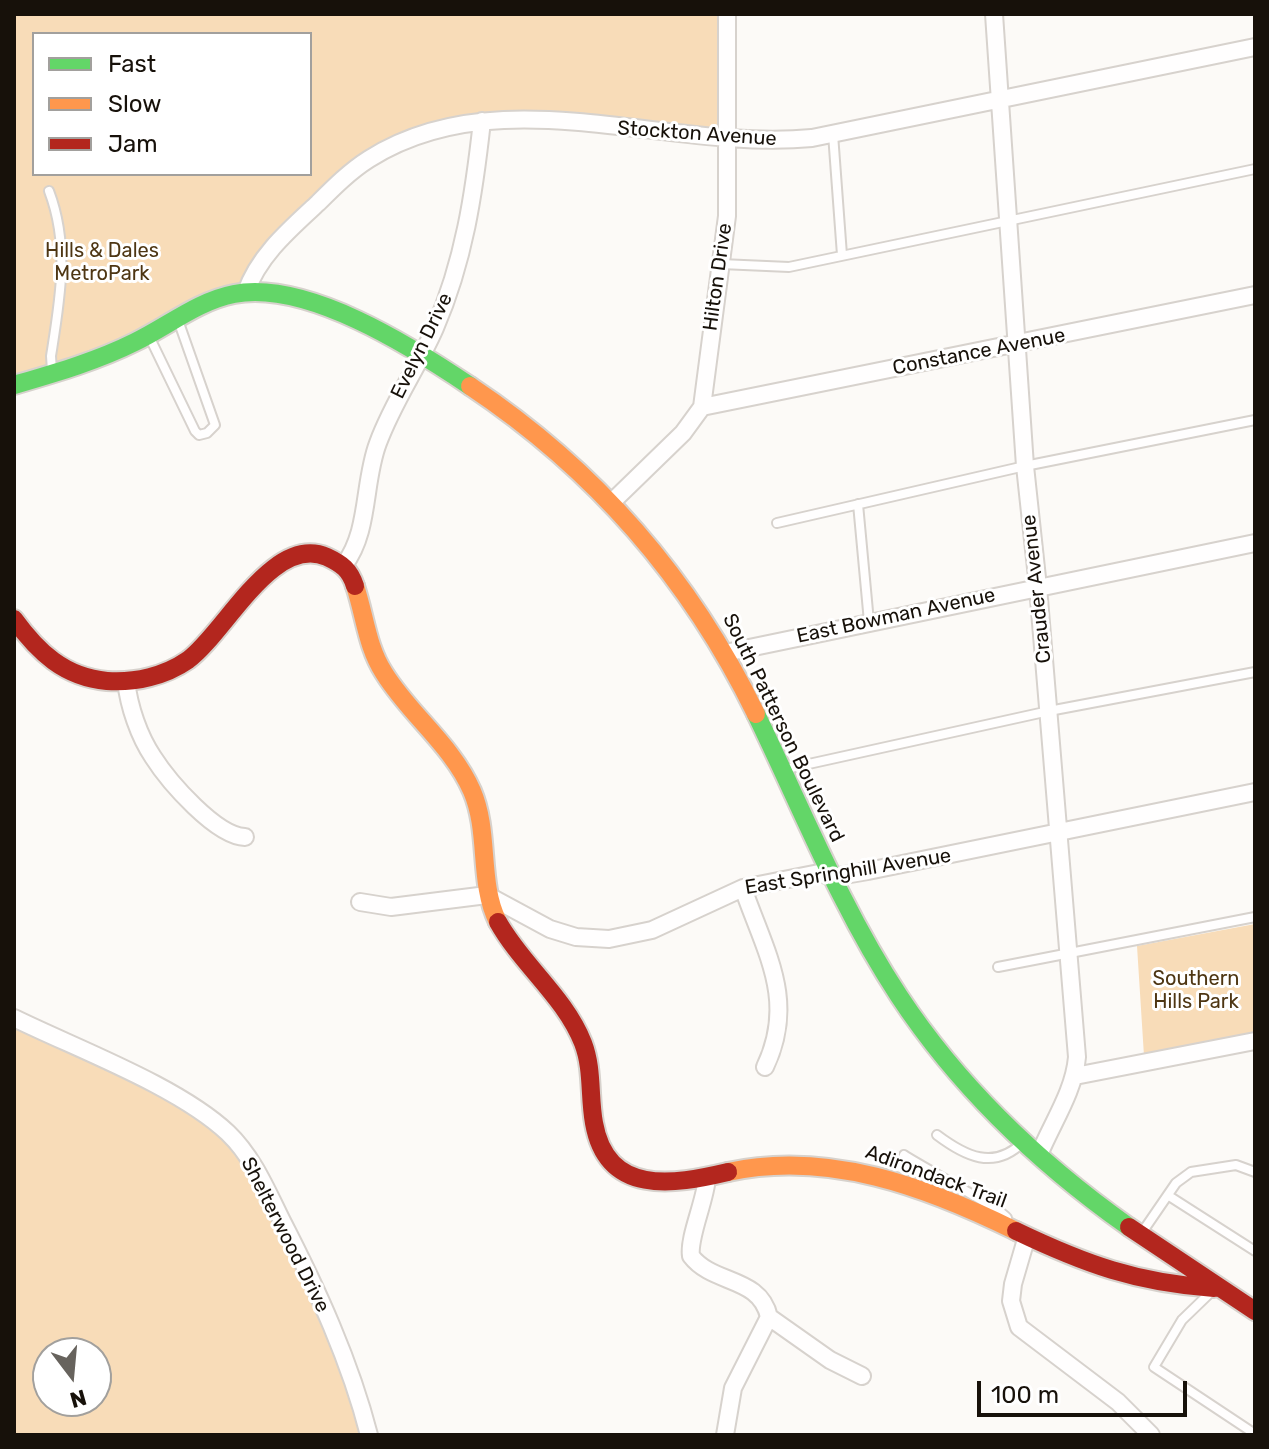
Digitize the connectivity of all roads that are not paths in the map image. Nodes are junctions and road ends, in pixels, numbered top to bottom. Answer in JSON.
{"nodes":[{"id":1,"x":727,"y":14,"type":"edge"},
{"id":2,"x":994,"y":14,"type":"edge"},
{"id":3,"x":1255,"y":47,"type":"edge"},
{"id":4,"x":1000,"y":99,"type":"junction"},
{"id":5,"x":482,"y":121,"type":"junction"},
{"id":6,"x":833,"y":134,"type":"junction"},
{"id":7,"x":727,"y":139,"type":"junction"},
{"id":8,"x":1255,"y":169,"type":"edge"},
{"id":9,"x":49,"y":191,"type":"dead end"},
{"id":10,"x":1009,"y":219,"type":"junction"},
{"id":11,"x":842,"y":255,"type":"junction"},
{"id":12,"x":721,"y":264,"type":"junction"},
{"id":13,"x":246,"y":292,"type":"junction"},
{"id":14,"x":1255,"y":295,"type":"edge"},
{"id":15,"x":177,"y":320,"type":"junction"},
{"id":16,"x":148,"y":335,"type":"junction"},
{"id":17,"x":1018,"y":344,"type":"junction"},
{"id":18,"x":421,"y":356,"type":"junction"},
{"id":19,"x":53,"y":373,"type":"junction"},
{"id":20,"x":14,"y":385,"type":"edge"},
{"id":21,"x":702,"y":407,"type":"junction"},
{"id":22,"x":1255,"y":420,"type":"edge"},
{"id":23,"x":1025,"y":466,"type":"junction"},
{"id":24,"x":612,"y":502,"type":"junction"},
{"id":25,"x":858,"y":504,"type":"junction"},
{"id":26,"x":777,"y":523,"type":"dead end"},
{"id":27,"x":1255,"y":543,"type":"edge"},
{"id":28,"x":344,"y":565,"type":"junction"},
{"id":29,"x":1038,"y":587,"type":"junction"},
{"id":30,"x":14,"y":619,"type":"edge"},
{"id":31,"x":869,"y":622,"type":"junction"},
{"id":32,"x":725,"y":653,"type":"junction"},
{"id":33,"x":1255,"y":672,"type":"edge"},
{"id":34,"x":126,"y":681,"type":"junction"},
{"id":35,"x":1049,"y":711,"type":"junction"},
{"id":36,"x":782,"y":769,"type":"junction"},
{"id":37,"x":1255,"y":792,"type":"edge"},
{"id":38,"x":1059,"y":832,"type":"junction"},
{"id":39,"x":245,"y":837,"type":"dead end"},
{"id":40,"x":833,"y":877,"type":"junction"},
{"id":41,"x":743,"y":888,"type":"junction"},
{"id":42,"x":487,"y":895,"type":"junction"},
{"id":43,"x":360,"y":902,"type":"dead end"},
{"id":44,"x":1255,"y":917,"type":"edge"},
{"id":45,"x":1071,"y":952,"type":"junction"},
{"id":46,"x":998,"y":967,"type":"dead end"},
{"id":47,"x":14,"y":1018,"type":"edge"},
{"id":48,"x":1255,"y":1041,"type":"edge"},
{"id":49,"x":765,"y":1067,"type":"dead end"},
{"id":50,"x":1075,"y":1076,"type":"junction"},
{"id":51,"x":937,"y":1135,"type":"dead end"},
{"id":52,"x":1023,"y":1141,"type":"junction"},
{"id":53,"x":904,"y":1155,"type":"dead end"},
{"id":54,"x":1039,"y":1155,"type":"junction"},
{"id":55,"x":1255,"y":1172,"type":"edge"},
{"id":56,"x":707,"y":1178,"type":"junction"},
{"id":57,"x":1169,"y":1196,"type":"junction"},
{"id":58,"x":1009,"y":1227,"type":"junction"},
{"id":59,"x":1141,"y":1235,"type":"junction"},
{"id":60,"x":1027,"y":1236,"type":"junction"},
{"id":61,"x":1255,"y":1251,"type":"edge"},
{"id":62,"x":1215,"y":1288,"type":"junction"},
{"id":63,"x":1255,"y":1311,"type":"edge"},
{"id":64,"x":769,"y":1317,"type":"junction"},
{"id":65,"x":862,"y":1376,"type":"dead end"},
{"id":66,"x":1255,"y":1434,"type":"edge"},
{"id":67,"x":369,"y":1435,"type":"edge"},
{"id":68,"x":725,"y":1435,"type":"edge"},
{"id":69,"x":1151,"y":1435,"type":"edge"}],
"edges":[{"from":1,"to":7,"type":"street","name":"Hilton Drive"},
{"from":2,"to":4,"type":"street","name":"Crauder Avenue"},
{"from":3,"to":4,"type":"street","name":"Stockton Avenue"},
{"from":4,"to":6,"type":"street","name":"Stockton Avenue"},
{"from":4,"to":10,"type":"street","name":"Crauder Avenue"},
{"from":5,"to":7,"type":"street","name":"Stockton Avenue"},
{"from":5,"to":13,"type":"street","name":"Stockton Avenue"},
{"from":5,"to":18,"type":"street","name":"Evelyn Drive"},
{"from":6,"to":7,"type":"street","name":"Stockton Avenue"},
{"from":6,"to":11,"type":"lane"},
{"from":7,"to":12,"type":"street","name":"Hilton Drive"},
{"from":8,"to":10,"type":"lane"},
{"from":9,"to":19,"type":"lane"},
{"from":10,"to":11,"type":"lane"},
{"from":10,"to":17,"type":"street","name":"Crauder Avenue"},
{"from":11,"to":12,"type":"lane"},
{"from":12,"to":21,"type":"street","name":"Hilton Drive"},
{"from":13,"to":15,"type":"street","name":"South Patterson Boulevard"},
{"from":13,"to":18,"type":"street","name":"South Patterson Boulevard"},
{"from":14,"to":17,"type":"street","name":"Constance Avenue"},
{"from":15,"to":16,"type":"street","name":"South Patterson Boulevard"},
{"from":15,"to":16,"type":"lane"},
{"from":16,"to":19,"type":"street","name":"South Patterson Boulevard"},
{"from":17,"to":21,"type":"street","name":"Constance Avenue"},
{"from":17,"to":23,"type":"street","name":"Crauder Avenue"},
{"from":18,"to":24,"type":"street","name":"South Patterson Boulevard"},
{"from":18,"to":28,"type":"street","name":"Evelyn Drive"},
{"from":19,"to":20,"type":"street","name":"South Patterson Boulevard"},
{"from":21,"to":24,"type":"street"},
{"from":22,"to":23,"type":"lane"},
{"from":23,"to":25,"type":"lane"},
{"from":23,"to":29,"type":"street","name":"Crauder Avenue"},
{"from":24,"to":32,"type":"street","name":"South Patterson Boulevard"},
{"from":25,"to":26,"type":"lane"},
{"from":25,"to":31,"type":"lane"},
{"from":27,"to":29,"type":"street","name":"East Bowman Avenue"},
{"from":28,"to":34,"type":"street"},
{"from":28,"to":42,"type":"street","name":"Adirondack Trail"},
{"from":29,"to":31,"type":"street","name":"East Bowman Avenue"},
{"from":29,"to":35,"type":"street","name":"Crauder Avenue"},
{"from":30,"to":34,"type":"street"},
{"from":31,"to":32,"type":"street","name":"East Bowman Avenue"},
{"from":32,"to":36,"type":"street","name":"South Patterson Boulevard"},
{"from":33,"to":35,"type":"lane"},
{"from":34,"to":39,"type":"street"},
{"from":35,"to":36,"type":"lane"},
{"from":35,"to":38,"type":"street","name":"Crauder Avenue"},
{"from":36,"to":40,"type":"street","name":"South Patterson Boulevard"},
{"from":37,"to":38,"type":"street","name":"East Springhill Avenue"},
{"from":38,"to":40,"type":"street","name":"East Springhill Avenue"},
{"from":38,"to":45,"type":"street","name":"Crauder Avenue"},
{"from":40,"to":41,"type":"street","name":"East Springhill Avenue"},
{"from":40,"to":52,"type":"street","name":"South Patterson Boulevard"},
{"from":41,"to":42,"type":"street","name":"East Springhill Avenue"},
{"from":41,"to":49,"type":"street"},
{"from":42,"to":43,"type":"street"},
{"from":42,"to":56,"type":"street","name":"Adirondack Trail"},
{"from":44,"to":45,"type":"lane"},
{"from":45,"to":46,"type":"lane"},
{"from":45,"to":50,"type":"street","name":"Crauder Avenue"},
{"from":47,"to":67,"type":"street","name":"Shelterwood Drive"},
{"from":48,"to":50,"type":"street"},
{"from":50,"to":54,"type":"street","name":"Crauder Avenue"},
{"from":51,"to":52,"type":"lane"},
{"from":52,"to":54,"type":"street","name":"South Patterson Boulevard"},
{"from":53,"to":58,"type":"lane"},
{"from":54,"to":59,"type":"street","name":"South Patterson Boulevard"},
{"from":55,"to":57,"type":"lane"},
{"from":56,"to":58,"type":"street","name":"Adirondack Trail"},
{"from":56,"to":64,"type":"street"},
{"from":57,"to":59,"type":"lane"},
{"from":57,"to":61,"type":"lane"},
{"from":58,"to":60,"type":"street","name":"Adirondack Trail"},
{"from":59,"to":62,"type":"street","name":"South Patterson Boulevard"},
{"from":60,"to":62,"type":"street","name":"Adirondack Trail"},
{"from":60,"to":69,"type":"street"},
{"from":62,"to":63,"type":"street","name":"South Patterson Boulevard"},
{"from":62,"to":66,"type":"lane"},
{"from":64,"to":65,"type":"street"},
{"from":64,"to":68,"type":"street"}]}
